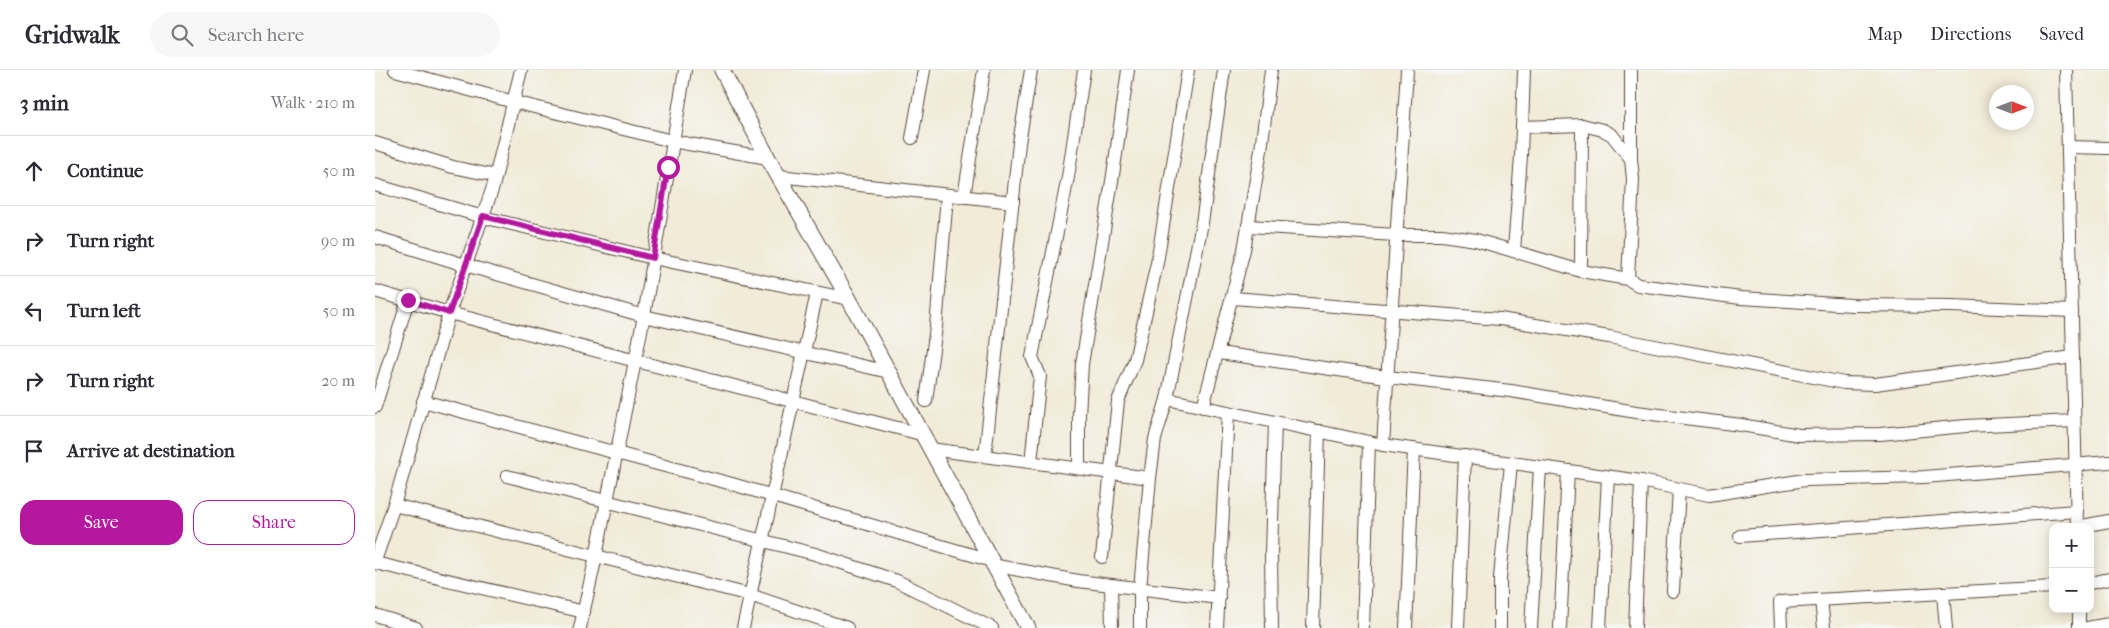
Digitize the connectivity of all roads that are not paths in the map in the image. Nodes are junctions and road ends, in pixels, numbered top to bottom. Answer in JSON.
{"nodes":[{"id":1,"x":395,"y":70,"type":"edge"},
{"id":2,"x":521,"y":70,"type":"edge"},
{"id":3,"x":685,"y":70,"type":"edge"},
{"id":4,"x":722,"y":70,"type":"edge"},
{"id":5,"x":925,"y":70,"type":"edge"},
{"id":6,"x":984,"y":70,"type":"edge"},
{"id":7,"x":1031,"y":70,"type":"edge"},
{"id":8,"x":1084,"y":70,"type":"edge"},
{"id":9,"x":1128,"y":70,"type":"edge"},
{"id":10,"x":1188,"y":70,"type":"edge"},
{"id":11,"x":1224,"y":70,"type":"edge"},
{"id":12,"x":1271,"y":70,"type":"edge"},
{"id":13,"x":1407,"y":70,"type":"edge"},
{"id":14,"x":1524,"y":70,"type":"edge"},
{"id":15,"x":1631,"y":70,"type":"edge"},
{"id":16,"x":2066,"y":70,"type":"edge"},
{"id":17,"x":515,"y":102,"type":"junction"},
{"id":18,"x":1582,"y":125,"type":"junction"},
{"id":19,"x":1522,"y":127,"type":"junction"},
{"id":20,"x":912,"y":138,"type":"dead end"},
{"id":21,"x":673,"y":141,"type":"junction"},
{"id":22,"x":375,"y":143,"type":"edge"},
{"id":23,"x":2068,"y":147,"type":"junction"},
{"id":24,"x":2109,"y":148,"type":"edge"},
{"id":25,"x":768,"y":158,"type":"junction"},
{"id":26,"x":1631,"y":159,"type":"junction"},
{"id":27,"x":496,"y":176,"type":"junction"},
{"id":28,"x":779,"y":176,"type":"junction"},
{"id":29,"x":375,"y":185,"type":"edge"},
{"id":30,"x":947,"y":196,"type":"junction"},
{"id":31,"x":965,"y":197,"type":"junction"},
{"id":32,"x":1013,"y":202,"type":"junction"},
{"id":33,"x":483,"y":216,"type":"junction"},
{"id":34,"x":1249,"y":226,"type":"junction"},
{"id":35,"x":1396,"y":235,"type":"junction"},
{"id":36,"x":375,"y":237,"type":"edge"},
{"id":37,"x":1514,"y":251,"type":"junction"},
{"id":38,"x":653,"y":258,"type":"junction"},
{"id":39,"x":465,"y":266,"type":"junction"},
{"id":40,"x":1581,"y":271,"type":"junction"},
{"id":41,"x":1628,"y":279,"type":"junction"},
{"id":42,"x":375,"y":290,"type":"edge"},
{"id":43,"x":817,"y":293,"type":"junction"},
{"id":44,"x":1233,"y":298,"type":"junction"},
{"id":45,"x":849,"y":299,"type":"junction"},
{"id":46,"x":408,"y":300,"type":"junction"},
{"id":47,"x":2072,"y":311,"type":"junction"},
{"id":48,"x":1391,"y":312,"type":"junction"},
{"id":49,"x":449,"y":313,"type":"junction"},
{"id":50,"x":644,"y":316,"type":"junction"},
{"id":51,"x":804,"y":353,"type":"junction"},
{"id":52,"x":1219,"y":353,"type":"junction"},
{"id":53,"x":2073,"y":357,"type":"junction"},
{"id":54,"x":636,"y":360,"type":"junction"},
{"id":55,"x":889,"y":372,"type":"junction"},
{"id":56,"x":1387,"y":377,"type":"junction"},
{"id":57,"x":1167,"y":399,"type":"junction"},
{"id":58,"x":423,"y":401,"type":"junction"},
{"id":59,"x":926,"y":401,"type":"dead end"},
{"id":60,"x":794,"y":402,"type":"junction"},
{"id":61,"x":375,"y":407,"type":"edge"},
{"id":62,"x":1203,"y":407,"type":"junction"},
{"id":63,"x":1228,"y":412,"type":"junction"},
{"id":64,"x":2074,"y":421,"type":"junction"},
{"id":65,"x":1275,"y":422,"type":"junction"},
{"id":66,"x":1319,"y":431,"type":"junction"},
{"id":67,"x":921,"y":434,"type":"junction"},
{"id":68,"x":1369,"y":442,"type":"junction"},
{"id":69,"x":1383,"y":445,"type":"junction"},
{"id":70,"x":930,"y":449,"type":"junction"},
{"id":71,"x":1414,"y":449,"type":"junction"},
{"id":72,"x":617,"y":454,"type":"junction"},
{"id":73,"x":985,"y":456,"type":"junction"},
{"id":74,"x":1465,"y":456,"type":"junction"},
{"id":75,"x":1031,"y":462,"type":"junction"},
{"id":76,"x":2109,"y":462,"type":"edge"},
{"id":77,"x":1511,"y":463,"type":"junction"},
{"id":78,"x":2075,"y":463,"type":"junction"},
{"id":79,"x":1540,"y":467,"type":"junction"},
{"id":80,"x":1079,"y":468,"type":"junction"},
{"id":81,"x":1569,"y":471,"type":"junction"},
{"id":82,"x":1111,"y":472,"type":"junction"},
{"id":83,"x":507,"y":476,"type":"dead end"},
{"id":84,"x":1608,"y":477,"type":"junction"},
{"id":85,"x":1150,"y":478,"type":"junction"},
{"id":86,"x":1641,"y":482,"type":"junction"},
{"id":87,"x":1679,"y":489,"type":"junction"},
{"id":88,"x":772,"y":496,"type":"junction"},
{"id":89,"x":606,"y":502,"type":"junction"},
{"id":90,"x":394,"y":505,"type":"junction"},
{"id":91,"x":2077,"y":511,"type":"junction"},
{"id":92,"x":2109,"y":521,"type":"edge"},
{"id":93,"x":2077,"y":523,"type":"edge"},
{"id":94,"x":2094,"y":524,"type":"edge"},
{"id":95,"x":1740,"y":536,"type":"dead end"},
{"id":96,"x":763,"y":541,"type":"junction"},
{"id":97,"x":596,"y":556,"type":"junction"},
{"id":98,"x":1102,"y":557,"type":"dead end"},
{"id":99,"x":375,"y":562,"type":"edge"},
{"id":100,"x":991,"y":562,"type":"junction"},
{"id":101,"x":2109,"y":579,"type":"edge"},
{"id":102,"x":2094,"y":582,"type":"edge"},
{"id":103,"x":1111,"y":585,"type":"junction"},
{"id":104,"x":2049,"y":587,"type":"edge"},
{"id":105,"x":1140,"y":589,"type":"junction"},
{"id":106,"x":1673,"y":591,"type":"dead end"},
{"id":107,"x":1943,"y":593,"type":"junction"},
{"id":108,"x":750,"y":595,"type":"junction"},
{"id":109,"x":1219,"y":598,"type":"junction"},
{"id":110,"x":1821,"y":600,"type":"junction"},
{"id":111,"x":584,"y":612,"type":"junction"},
{"id":112,"x":2079,"y":613,"type":"edge"},
{"id":113,"x":375,"y":615,"type":"edge"},
{"id":114,"x":2109,"y":624,"type":"edge"},
{"id":115,"x":416,"y":628,"type":"edge"},
{"id":116,"x":580,"y":628,"type":"edge"},
{"id":117,"x":743,"y":628,"type":"edge"},
{"id":118,"x":847,"y":628,"type":"edge"},
{"id":119,"x":992,"y":628,"type":"edge"},
{"id":120,"x":1028,"y":628,"type":"edge"},
{"id":121,"x":1112,"y":628,"type":"edge"},
{"id":122,"x":1139,"y":628,"type":"edge"},
{"id":123,"x":1217,"y":628,"type":"edge"},
{"id":124,"x":1272,"y":628,"type":"edge"},
{"id":125,"x":1313,"y":628,"type":"edge"},
{"id":126,"x":1363,"y":628,"type":"edge"},
{"id":127,"x":1406,"y":628,"type":"edge"},
{"id":128,"x":1458,"y":628,"type":"edge"},
{"id":129,"x":1500,"y":628,"type":"edge"},
{"id":130,"x":1531,"y":628,"type":"edge"},
{"id":131,"x":1560,"y":628,"type":"edge"},
{"id":132,"x":1600,"y":628,"type":"edge"},
{"id":133,"x":1635,"y":628,"type":"edge"},
{"id":134,"x":1781,"y":628,"type":"edge"},
{"id":135,"x":1824,"y":628,"type":"edge"},
{"id":136,"x":1946,"y":628,"type":"edge"},
{"id":137,"x":2079,"y":628,"type":"edge"},
{"id":138,"x":2087,"y":628,"type":"edge"}],
"edges":[{"from":1,"to":17,"type":"street"},
{"from":2,"to":17,"type":"street"},
{"from":3,"to":21,"type":"street"},
{"from":4,"to":25,"type":"street"},
{"from":5,"to":20,"type":"street"},
{"from":6,"to":31,"type":"street"},
{"from":7,"to":32,"type":"street"},
{"from":8,"to":75,"type":"street"},
{"from":9,"to":80,"type":"street"},
{"from":10,"to":82,"type":"street"},
{"from":11,"to":57,"type":"street"},
{"from":12,"to":34,"type":"street"},
{"from":13,"to":35,"type":"street"},
{"from":14,"to":19,"type":"street"},
{"from":15,"to":26,"type":"street"},
{"from":16,"to":23,"type":"street"},
{"from":17,"to":21,"type":"street"},
{"from":17,"to":27,"type":"street"},
{"from":18,"to":19,"type":"street"},
{"from":18,"to":26,"type":"street"},
{"from":18,"to":40,"type":"street"},
{"from":19,"to":37,"type":"street"},
{"from":21,"to":25,"type":"street"},
{"from":21,"to":38,"type":"street"},
{"from":22,"to":27,"type":"street"},
{"from":23,"to":24,"type":"street"},
{"from":23,"to":47,"type":"street"},
{"from":25,"to":28,"type":"street"},
{"from":26,"to":41,"type":"street"},
{"from":27,"to":33,"type":"street"},
{"from":28,"to":30,"type":"street"},
{"from":28,"to":45,"type":"street"},
{"from":29,"to":33,"type":"street"},
{"from":30,"to":31,"type":"street"},
{"from":30,"to":59,"type":"street"},
{"from":31,"to":32,"type":"street"},
{"from":32,"to":73,"type":"street"},
{"from":33,"to":38,"type":"street"},
{"from":33,"to":39,"type":"street"},
{"from":34,"to":35,"type":"street"},
{"from":34,"to":44,"type":"street"},
{"from":35,"to":37,"type":"street"},
{"from":35,"to":48,"type":"street"},
{"from":36,"to":39,"type":"street"},
{"from":37,"to":40,"type":"street"},
{"from":38,"to":43,"type":"street"},
{"from":38,"to":50,"type":"street"},
{"from":39,"to":49,"type":"street"},
{"from":39,"to":50,"type":"street"},
{"from":40,"to":41,"type":"street"},
{"from":41,"to":47,"type":"street"},
{"from":42,"to":46,"type":"street"},
{"from":43,"to":45,"type":"street"},
{"from":43,"to":51,"type":"street"},
{"from":44,"to":48,"type":"street"},
{"from":44,"to":52,"type":"street"},
{"from":45,"to":55,"type":"street"},
{"from":46,"to":49,"type":"street"},
{"from":46,"to":61,"type":"street"},
{"from":47,"to":53,"type":"street"},
{"from":48,"to":53,"type":"street"},
{"from":48,"to":56,"type":"street"},
{"from":49,"to":54,"type":"street"},
{"from":49,"to":58,"type":"street"},
{"from":50,"to":51,"type":"street"},
{"from":50,"to":54,"type":"street"},
{"from":51,"to":55,"type":"street"},
{"from":51,"to":60,"type":"street"},
{"from":52,"to":56,"type":"street"},
{"from":52,"to":62,"type":"street"},
{"from":53,"to":64,"type":"street"},
{"from":54,"to":60,"type":"street"},
{"from":54,"to":72,"type":"street"},
{"from":55,"to":67,"type":"street"},
{"from":56,"to":64,"type":"street"},
{"from":56,"to":69,"type":"street"},
{"from":57,"to":62,"type":"street"},
{"from":57,"to":85,"type":"street"},
{"from":58,"to":72,"type":"street"},
{"from":58,"to":90,"type":"street"},
{"from":60,"to":67,"type":"street"},
{"from":60,"to":88,"type":"street"},
{"from":62,"to":63,"type":"street"},
{"from":63,"to":65,"type":"street"},
{"from":63,"to":109,"type":"street"},
{"from":64,"to":78,"type":"street"},
{"from":65,"to":66,"type":"street"},
{"from":65,"to":124,"type":"street"},
{"from":66,"to":68,"type":"street"},
{"from":66,"to":125,"type":"street"},
{"from":67,"to":70,"type":"street"},
{"from":68,"to":69,"type":"street"},
{"from":68,"to":126,"type":"street"},
{"from":69,"to":71,"type":"street"},
{"from":70,"to":73,"type":"street"},
{"from":70,"to":100,"type":"street"},
{"from":71,"to":74,"type":"street"},
{"from":71,"to":127,"type":"street"},
{"from":72,"to":88,"type":"street"},
{"from":72,"to":89,"type":"street"},
{"from":73,"to":75,"type":"street"},
{"from":74,"to":77,"type":"street"},
{"from":74,"to":128,"type":"street"},
{"from":75,"to":80,"type":"street"},
{"from":76,"to":78,"type":"street"},
{"from":77,"to":79,"type":"street"},
{"from":77,"to":129,"type":"street"},
{"from":78,"to":87,"type":"street"},
{"from":78,"to":91,"type":"street"},
{"from":79,"to":81,"type":"street"},
{"from":79,"to":130,"type":"street"},
{"from":80,"to":82,"type":"street"},
{"from":81,"to":84,"type":"street"},
{"from":81,"to":131,"type":"street"},
{"from":82,"to":85,"type":"street"},
{"from":82,"to":98,"type":"street"},
{"from":83,"to":89,"type":"street"},
{"from":84,"to":86,"type":"street"},
{"from":84,"to":132,"type":"street"},
{"from":85,"to":105,"type":"street"},
{"from":86,"to":87,"type":"street"},
{"from":86,"to":133,"type":"street"},
{"from":87,"to":106,"type":"street"},
{"from":88,"to":96,"type":"street"},
{"from":88,"to":100,"type":"street"},
{"from":89,"to":96,"type":"street"},
{"from":89,"to":97,"type":"street"},
{"from":90,"to":97,"type":"street"},
{"from":90,"to":99,"type":"street"},
{"from":91,"to":93,"type":"street"},
{"from":91,"to":95,"type":"street"},
{"from":92,"to":94,"type":"street"},
{"from":96,"to":108,"type":"street"},
{"from":96,"to":119,"type":"street"},
{"from":97,"to":108,"type":"street"},
{"from":97,"to":111,"type":"street"},
{"from":99,"to":111,"type":"street"},
{"from":100,"to":103,"type":"street"},
{"from":100,"to":120,"type":"street"},
{"from":101,"to":102,"type":"street"},
{"from":103,"to":105,"type":"street"},
{"from":103,"to":121,"type":"street"},
{"from":104,"to":107,"type":"street"},
{"from":105,"to":109,"type":"street"},
{"from":105,"to":122,"type":"street"},
{"from":107,"to":110,"type":"street"},
{"from":107,"to":136,"type":"street"},
{"from":108,"to":117,"type":"street"},
{"from":108,"to":118,"type":"street"},
{"from":109,"to":123,"type":"street"},
{"from":110,"to":134,"type":"street"},
{"from":110,"to":135,"type":"street"},
{"from":111,"to":116,"type":"street"},
{"from":112,"to":137,"type":"street"},
{"from":113,"to":115,"type":"street"},
{"from":114,"to":138,"type":"street"}]}
